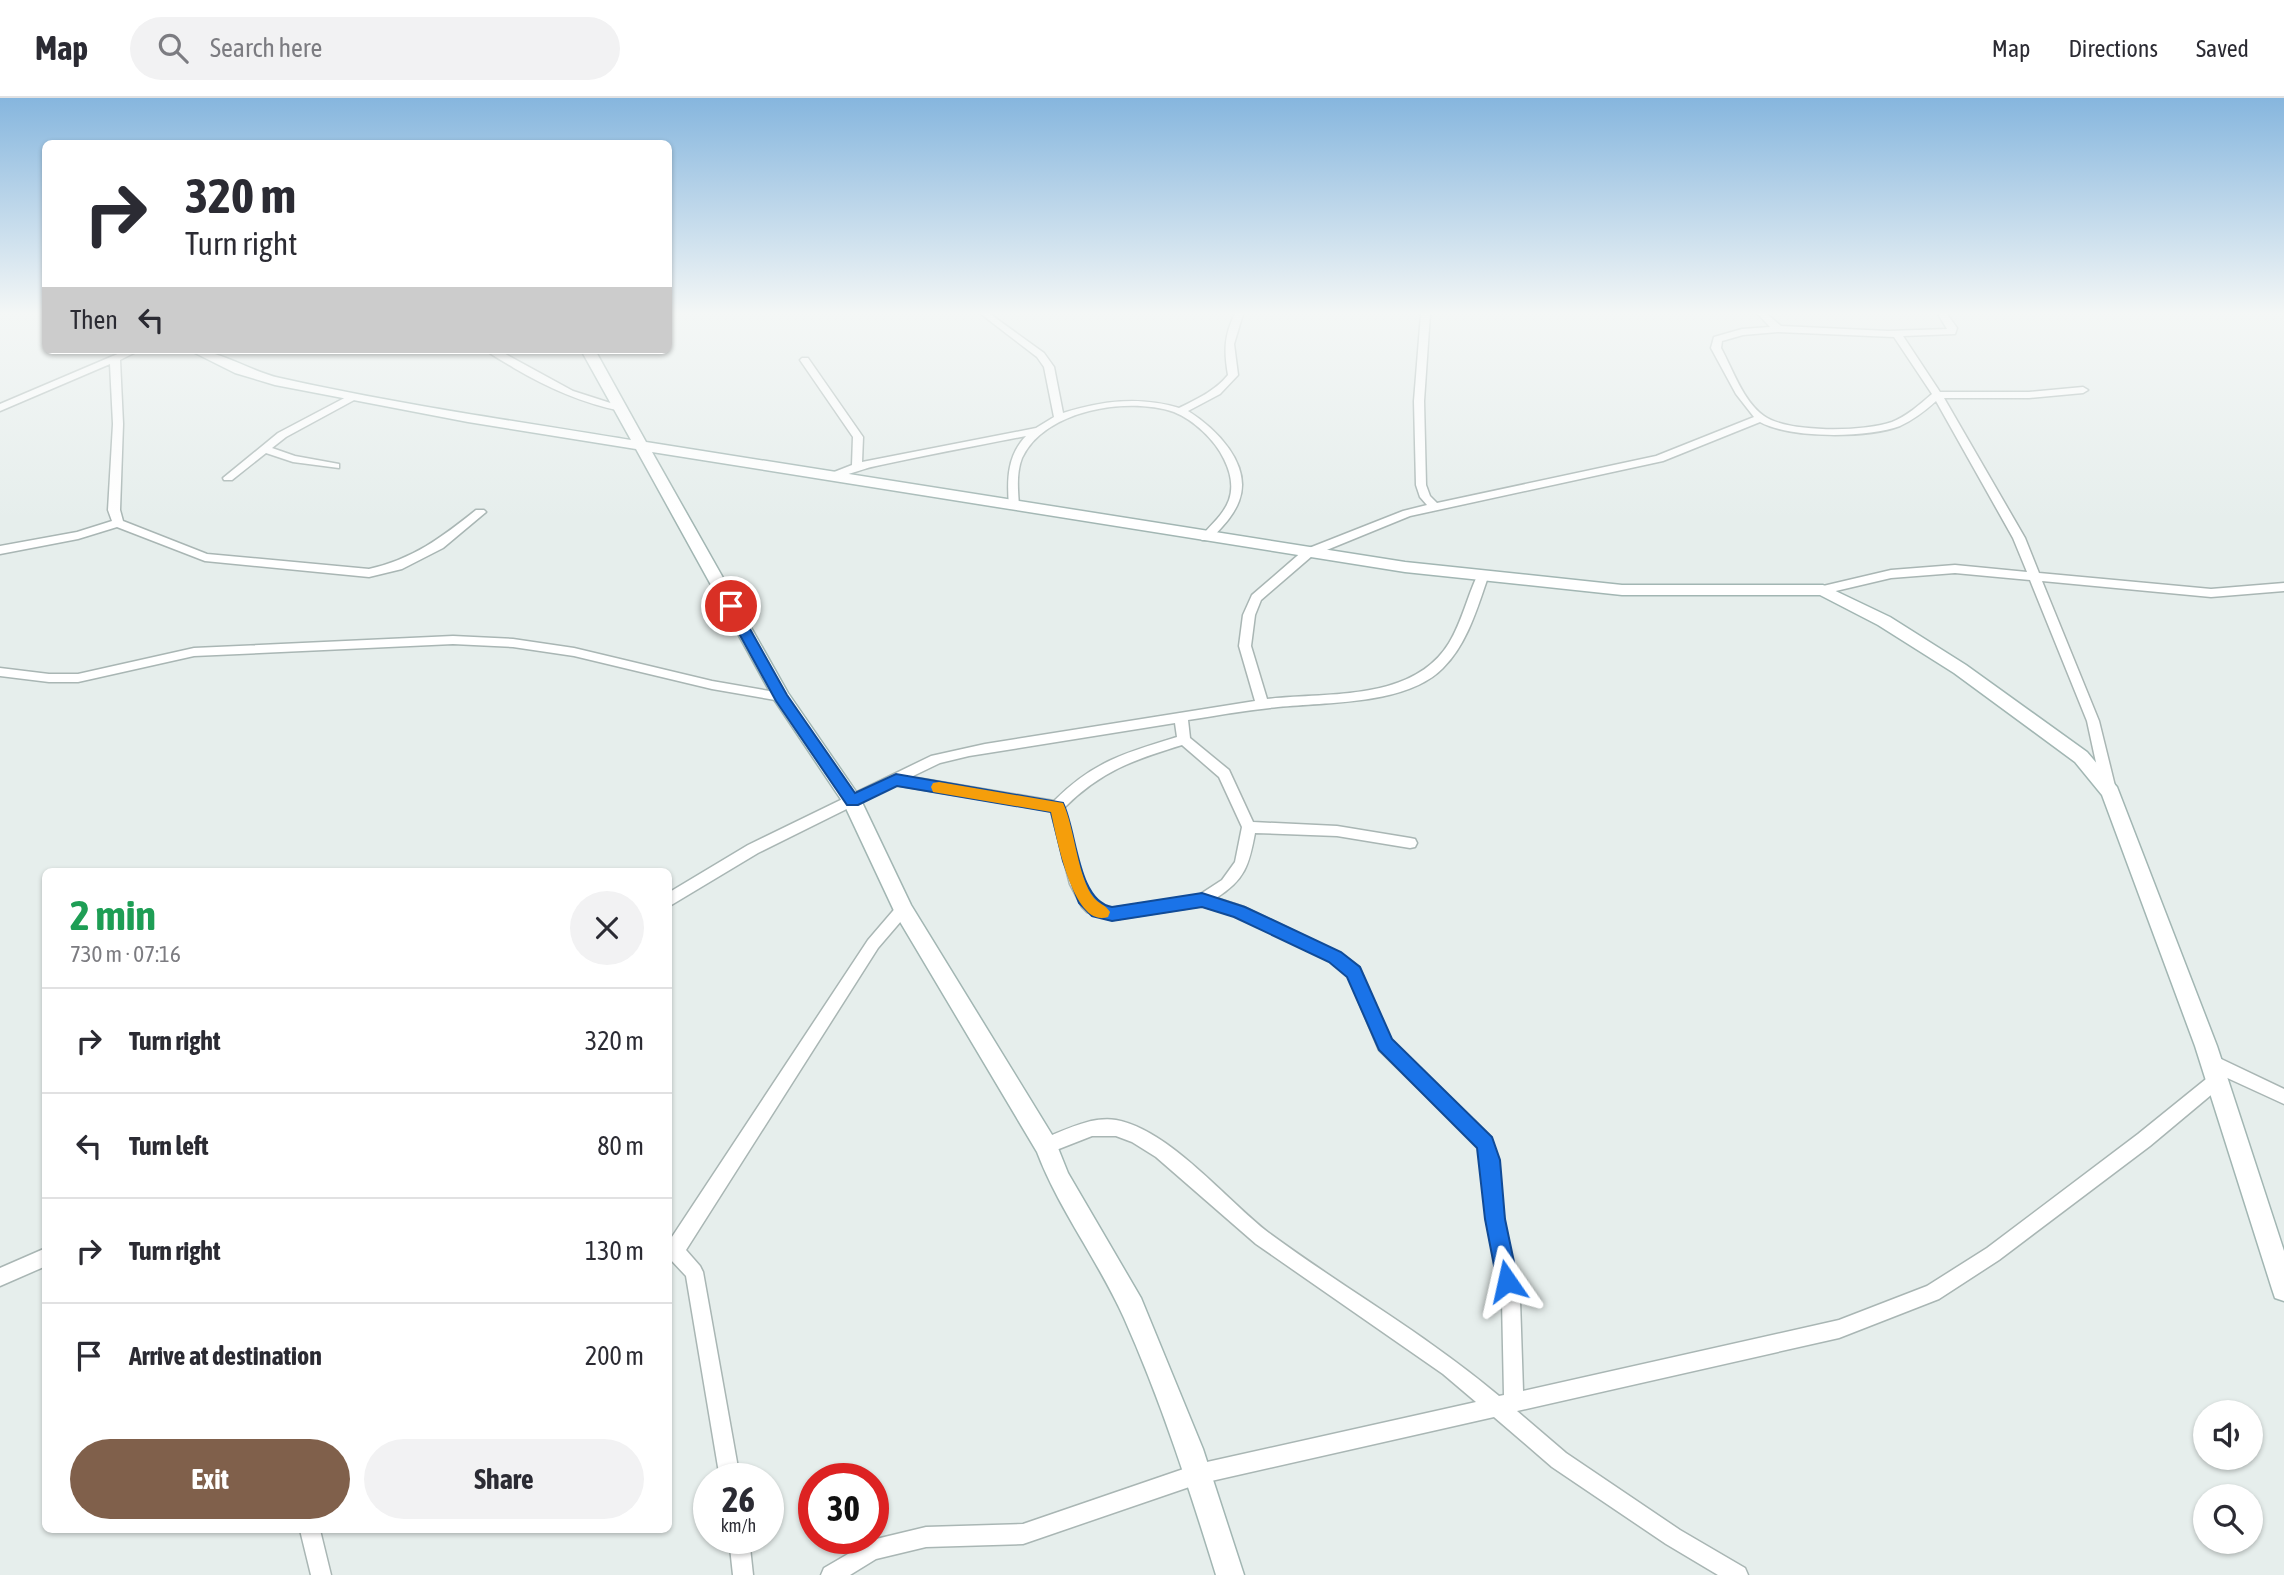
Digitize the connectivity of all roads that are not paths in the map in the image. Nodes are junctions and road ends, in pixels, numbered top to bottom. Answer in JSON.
{"nodes":[{"id":1,"x":58,"y":383,"type":"edge"},
{"id":2,"x":116,"y":383,"type":"edge"},
{"id":3,"x":284,"y":383,"type":"edge"},
{"id":4,"x":548,"y":383,"type":"edge"},
{"id":5,"x":607,"y":383,"type":"edge"},
{"id":6,"x":821,"y":383,"type":"edge"},
{"id":7,"x":1052,"y":383,"type":"edge"},
{"id":8,"x":1228,"y":383,"type":"edge"},
{"id":9,"x":1420,"y":383,"type":"edge"},
{"id":10,"x":1737,"y":383,"type":"edge"},
{"id":11,"x":1929,"y":383,"type":"edge"},
{"id":12,"x":2083,"y":390,"type":"dead end"},
{"id":13,"x":1937,"y":395,"type":"junction"},
{"id":14,"x":352,"y":397,"type":"junction"},
{"id":15,"x":0,"y":408,"type":"edge"},
{"id":16,"x":621,"y":408,"type":"junction"},
{"id":17,"x":1180,"y":411,"type":"junction"},
{"id":18,"x":1059,"y":417,"type":"junction"},
{"id":19,"x":1759,"y":419,"type":"junction"},
{"id":20,"x":1036,"y":431,"type":"junction"},
{"id":21,"x":642,"y":445,"type":"junction"},
{"id":22,"x":265,"y":449,"type":"junction"},
{"id":23,"x":335,"y":466,"type":"dead end"},
{"id":24,"x":858,"y":467,"type":"junction"},
{"id":25,"x":833,"y":477,"type":"junction"},
{"id":26,"x":228,"y":478,"type":"dead end"},
{"id":27,"x":1014,"y":506,"type":"junction"},
{"id":28,"x":1434,"y":507,"type":"junction"},
{"id":29,"x":480,"y":512,"type":"dead end"},
{"id":30,"x":118,"y":523,"type":"junction"},
{"id":31,"x":1206,"y":538,"type":"junction"},
{"id":32,"x":0,"y":550,"type":"edge"},
{"id":33,"x":1308,"y":553,"type":"junction"},
{"id":34,"x":1482,"y":577,"type":"junction"},
{"id":35,"x":2035,"y":578,"type":"junction"},
{"id":36,"x":2284,"y":587,"type":"edge"},
{"id":37,"x":1822,"y":590,"type":"junction"},
{"id":38,"x":0,"y":671,"type":"edge"},
{"id":39,"x":781,"y":697,"type":"junction"},
{"id":40,"x":1262,"y":704,"type":"junction"},
{"id":41,"x":1181,"y":718,"type":"junction"},
{"id":42,"x":1184,"y":740,"type":"junction"},
{"id":43,"x":896,"y":780,"type":"junction"},
{"id":44,"x":2110,"y":792,"type":"junction"},
{"id":45,"x":852,"y":801,"type":"junction"},
{"id":46,"x":1057,"y":807,"type":"junction"},
{"id":47,"x":1248,"y":827,"type":"junction"},
{"id":48,"x":1410,"y":844,"type":"dead end"},
{"id":49,"x":672,"y":899,"type":"edge"},
{"id":50,"x":1202,"y":900,"type":"junction"},
{"id":51,"x":903,"y":909,"type":"junction"},
{"id":52,"x":2214,"y":1071,"type":"junction"},
{"id":53,"x":2284,"y":1097,"type":"edge"},
{"id":54,"x":1046,"y":1146,"type":"junction"},
{"id":55,"x":672,"y":1252,"type":"edge"},
{"id":56,"x":42,"y":1259,"type":"edge"},
{"id":57,"x":0,"y":1277,"type":"edge"},
{"id":58,"x":2284,"y":1289,"type":"edge"},
{"id":59,"x":1505,"y":1404,"type":"junction"},
{"id":60,"x":727,"y":1463,"type":"edge"},
{"id":61,"x":1198,"y":1474,"type":"junction"},
{"id":62,"x":311,"y":1533,"type":"edge"},
{"id":63,"x":741,"y":1554,"type":"edge"},
{"id":64,"x":321,"y":1575,"type":"edge"},
{"id":65,"x":743,"y":1575,"type":"edge"},
{"id":66,"x":831,"y":1575,"type":"edge"},
{"id":67,"x":1230,"y":1575,"type":"edge"},
{"id":68,"x":1738,"y":1575,"type":"edge"}],
"edges":[{"from":1,"to":15,"type":"street"},
{"from":2,"to":30,"type":"street"},
{"from":3,"to":14,"type":"street"},
{"from":4,"to":16,"type":"street"},
{"from":5,"to":16,"type":"street"},
{"from":6,"to":24,"type":"street"},
{"from":7,"to":18,"type":"street"},
{"from":8,"to":17,"type":"street"},
{"from":9,"to":28,"type":"street"},
{"from":10,"to":19,"type":"street"},
{"from":11,"to":13,"type":"street"},
{"from":12,"to":13,"type":"street"},
{"from":13,"to":19,"type":"street"},
{"from":13,"to":35,"type":"street"},
{"from":14,"to":21,"type":"street"},
{"from":14,"to":22,"type":"street"},
{"from":16,"to":21,"type":"street"},
{"from":17,"to":18,"type":"street"},
{"from":17,"to":31,"type":"street"},
{"from":18,"to":20,"type":"street"},
{"from":19,"to":28,"type":"street"},
{"from":20,"to":24,"type":"street"},
{"from":20,"to":27,"type":"street"},
{"from":21,"to":25,"type":"street"},
{"from":21,"to":39,"type":"street"},
{"from":22,"to":23,"type":"street"},
{"from":22,"to":26,"type":"street"},
{"from":24,"to":25,"type":"street"},
{"from":25,"to":27,"type":"street"},
{"from":27,"to":31,"type":"street"},
{"from":28,"to":33,"type":"street"},
{"from":29,"to":30,"type":"street"},
{"from":30,"to":32,"type":"street"},
{"from":31,"to":33,"type":"street"},
{"from":33,"to":34,"type":"street"},
{"from":33,"to":40,"type":"street"},
{"from":34,"to":37,"type":"street"},
{"from":34,"to":40,"type":"street"},
{"from":35,"to":36,"type":"street"},
{"from":35,"to":37,"type":"street"},
{"from":35,"to":44,"type":"street"},
{"from":37,"to":44,"type":"street"},
{"from":38,"to":39,"type":"street"},
{"from":39,"to":45,"type":"street"},
{"from":40,"to":41,"type":"street"},
{"from":41,"to":42,"type":"street"},
{"from":41,"to":43,"type":"street"},
{"from":42,"to":46,"type":"street"},
{"from":42,"to":47,"type":"street"},
{"from":43,"to":45,"type":"street"},
{"from":43,"to":46,"type":"street"},
{"from":44,"to":52,"type":"street"},
{"from":45,"to":49,"type":"street"},
{"from":45,"to":51,"type":"street"},
{"from":46,"to":50,"type":"street"},
{"from":47,"to":48,"type":"street"},
{"from":47,"to":50,"type":"street"},
{"from":50,"to":59,"type":"street"},
{"from":51,"to":54,"type":"street"},
{"from":51,"to":55,"type":"street"},
{"from":52,"to":53,"type":"street"},
{"from":52,"to":58,"type":"street"},
{"from":52,"to":59,"type":"street"},
{"from":54,"to":59,"type":"street"},
{"from":54,"to":61,"type":"street"},
{"from":55,"to":60,"type":"street"},
{"from":56,"to":57,"type":"street"},
{"from":59,"to":61,"type":"street"},
{"from":59,"to":68,"type":"street"},
{"from":61,"to":66,"type":"street"},
{"from":61,"to":67,"type":"street"},
{"from":62,"to":64,"type":"street"},
{"from":63,"to":65,"type":"street"}]}
